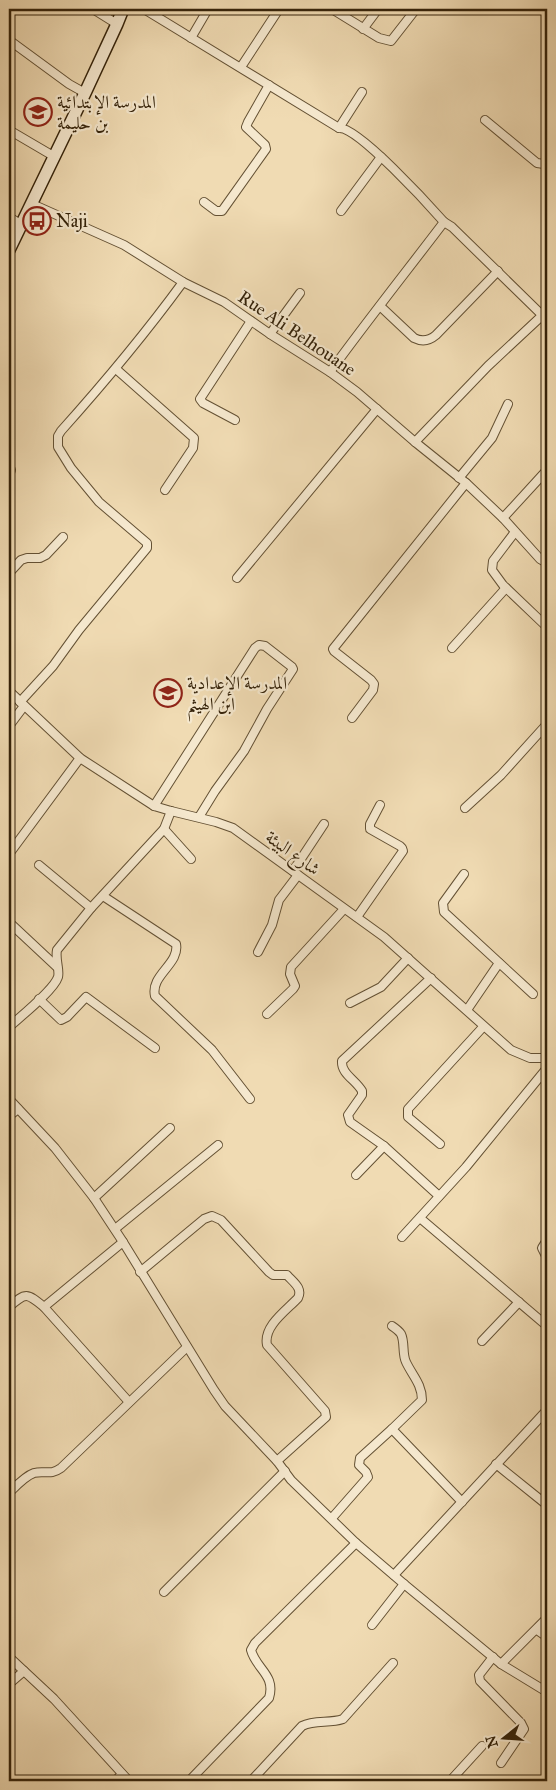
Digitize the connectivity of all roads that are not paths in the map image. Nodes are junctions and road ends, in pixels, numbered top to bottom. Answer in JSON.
{"nodes":[{"id":1,"x":93,"y":9,"type":"edge"},
{"id":2,"x":122,"y":9,"type":"edge"},
{"id":3,"x":144,"y":9,"type":"edge"},
{"id":4,"x":208,"y":9,"type":"edge"},
{"id":5,"x":279,"y":9,"type":"edge"},
{"id":6,"x":332,"y":9,"type":"edge"},
{"id":7,"x":378,"y":9,"type":"edge"},
{"id":8,"x":416,"y":9,"type":"edge"},
{"id":9,"x":117,"y":24,"type":"junction"},
{"id":10,"x":363,"y":29,"type":"junction"},
{"id":11,"x":190,"y":38,"type":"junction"},
{"id":12,"x":9,"y":40,"type":"edge"},
{"id":13,"x":241,"y":67,"type":"junction"},
{"id":14,"x":269,"y":85,"type":"junction"},
{"id":15,"x":362,"y":92,"type":"dead end"},
{"id":16,"x":85,"y":93,"type":"junction"},
{"id":17,"x":485,"y":120,"type":"dead end"},
{"id":18,"x":339,"y":128,"type":"junction"},
{"id":19,"x":9,"y":130,"type":"edge"},
{"id":20,"x":55,"y":157,"type":"junction"},
{"id":21,"x":381,"y":157,"type":"junction"},
{"id":22,"x":547,"y":162,"type":"edge"},
{"id":23,"x":204,"y":202,"type":"dead end"},
{"id":24,"x":32,"y":204,"type":"junction"},
{"id":25,"x":341,"y":211,"type":"dead end"},
{"id":26,"x":9,"y":217,"type":"edge"},
{"id":27,"x":444,"y":222,"type":"junction"},
{"id":28,"x":22,"y":225,"type":"junction"},
{"id":29,"x":9,"y":250,"type":"edge"},
{"id":30,"x":498,"y":271,"type":"junction"},
{"id":31,"x":183,"y":282,"type":"junction"},
{"id":32,"x":300,"y":293,"type":"dead end"},
{"id":33,"x":380,"y":306,"type":"junction"},
{"id":34,"x":545,"y":313,"type":"edge"},
{"id":35,"x":251,"y":321,"type":"junction"},
{"id":36,"x":270,"y":334,"type":"junction"},
{"id":37,"x":116,"y":369,"type":"junction"},
{"id":38,"x":330,"y":372,"type":"junction"},
{"id":39,"x":508,"y":404,"type":"dead end"},
{"id":40,"x":377,"y":408,"type":"junction"},
{"id":41,"x":235,"y":420,"type":"dead end"},
{"id":42,"x":415,"y":442,"type":"junction"},
{"id":43,"x":9,"y":466,"type":"edge"},
{"id":44,"x":547,"y":470,"type":"edge"},
{"id":45,"x":9,"y":476,"type":"edge"},
{"id":46,"x":463,"y":480,"type":"junction"},
{"id":47,"x":165,"y":490,"type":"dead end"},
{"id":48,"x":503,"y":518,"type":"junction"},
{"id":49,"x":515,"y":532,"type":"junction"},
{"id":50,"x":62,"y":537,"type":"dead end"},
{"id":51,"x":547,"y":561,"type":"edge"},
{"id":52,"x":9,"y":573,"type":"edge"},
{"id":53,"x":237,"y":578,"type":"dead end"},
{"id":54,"x":506,"y":588,"type":"junction"},
{"id":55,"x":547,"y":627,"type":"edge"},
{"id":56,"x":452,"y":648,"type":"dead end"},
{"id":57,"x":9,"y":690,"type":"edge"},
{"id":58,"x":22,"y":704,"type":"junction"},
{"id":59,"x":352,"y":718,"type":"dead end"},
{"id":60,"x":547,"y":724,"type":"edge"},
{"id":61,"x":9,"y":726,"type":"edge"},
{"id":62,"x":80,"y":758,"type":"junction"},
{"id":63,"x":380,"y":805,"type":"dead end"},
{"id":64,"x":154,"y":806,"type":"junction"},
{"id":65,"x":466,"y":808,"type":"dead end"},
{"id":66,"x":171,"y":812,"type":"junction"},
{"id":67,"x":199,"y":817,"type":"junction"},
{"id":68,"x":324,"y":824,"type":"dead end"},
{"id":69,"x":164,"y":828,"type":"junction"},
{"id":70,"x":9,"y":854,"type":"edge"},
{"id":71,"x":191,"y":859,"type":"dead end"},
{"id":72,"x":38,"y":865,"type":"dead end"},
{"id":73,"x":296,"y":873,"type":"junction"},
{"id":74,"x":464,"y":874,"type":"dead end"},
{"id":75,"x":103,"y":896,"type":"junction"},
{"id":76,"x":92,"y":908,"type":"junction"},
{"id":77,"x":344,"y":909,"type":"junction"},
{"id":78,"x":357,"y":917,"type":"junction"},
{"id":79,"x":12,"y":924,"type":"dead end"},
{"id":80,"x":258,"y":952,"type":"dead end"},
{"id":81,"x":408,"y":958,"type":"junction"},
{"id":82,"x":499,"y":963,"type":"junction"},
{"id":83,"x":58,"y":967,"type":"junction"},
{"id":84,"x":431,"y":978,"type":"junction"},
{"id":85,"x":533,"y":994,"type":"dead end"},
{"id":86,"x":39,"y":1000,"type":"junction"},
{"id":87,"x":350,"y":1002,"type":"dead end"},
{"id":88,"x":467,"y":1010,"type":"junction"},
{"id":89,"x":267,"y":1014,"type":"dead end"},
{"id":90,"x":9,"y":1027,"type":"edge"},
{"id":91,"x":483,"y":1027,"type":"junction"},
{"id":92,"x":155,"y":1048,"type":"dead end"},
{"id":93,"x":547,"y":1058,"type":"edge"},
{"id":94,"x":547,"y":1068,"type":"edge"},
{"id":95,"x":9,"y":1099,"type":"edge"},
{"id":96,"x":250,"y":1099,"type":"dead end"},
{"id":97,"x":18,"y":1109,"type":"junction"},
{"id":98,"x":9,"y":1116,"type":"edge"},
{"id":99,"x":170,"y":1128,"type":"dead end"},
{"id":100,"x":440,"y":1144,"type":"dead end"},
{"id":101,"x":218,"y":1145,"type":"dead end"},
{"id":102,"x":384,"y":1146,"type":"junction"},
{"id":103,"x":356,"y":1176,"type":"dead end"},
{"id":104,"x":439,"y":1196,"type":"junction"},
{"id":105,"x":94,"y":1198,"type":"junction"},
{"id":106,"x":420,"y":1218,"type":"junction"},
{"id":107,"x":115,"y":1229,"type":"junction"},
{"id":108,"x":402,"y":1237,"type":"dead end"},
{"id":109,"x":547,"y":1240,"type":"edge"},
{"id":110,"x":123,"y":1242,"type":"junction"},
{"id":111,"x":547,"y":1258,"type":"edge"},
{"id":112,"x":140,"y":1272,"type":"junction"},
{"id":113,"x":520,"y":1302,"type":"junction"},
{"id":114,"x":9,"y":1307,"type":"edge"},
{"id":115,"x":44,"y":1307,"type":"junction"},
{"id":116,"x":392,"y":1326,"type":"dead end"},
{"id":117,"x":547,"y":1326,"type":"edge"},
{"id":118,"x":482,"y":1341,"type":"dead end"},
{"id":119,"x":187,"y":1347,"type":"junction"},
{"id":120,"x":129,"y":1402,"type":"junction"},
{"id":121,"x":547,"y":1410,"type":"edge"},
{"id":122,"x":392,"y":1429,"type":"junction"},
{"id":123,"x":277,"y":1461,"type":"junction"},
{"id":124,"x":496,"y":1464,"type":"junction"},
{"id":125,"x":285,"y":1471,"type":"junction"},
{"id":126,"x":9,"y":1493,"type":"edge"},
{"id":127,"x":462,"y":1502,"type":"junction"},
{"id":128,"x":547,"y":1505,"type":"edge"},
{"id":129,"x":332,"y":1518,"type":"junction"},
{"id":130,"x":356,"y":1542,"type":"junction"},
{"id":131,"x":394,"y":1574,"type":"junction"},
{"id":132,"x":404,"y":1584,"type":"junction"},
{"id":133,"x":164,"y":1592,"type":"dead end"},
{"id":134,"x":547,"y":1618,"type":"edge"},
{"id":135,"x":372,"y":1625,"type":"dead end"},
{"id":136,"x":537,"y":1630,"type":"junction"},
{"id":137,"x":547,"y":1637,"type":"edge"},
{"id":138,"x":9,"y":1657,"type":"edge"},
{"id":139,"x":493,"y":1657,"type":"junction"},
{"id":140,"x":394,"y":1663,"type":"dead end"},
{"id":141,"x":501,"y":1664,"type":"junction"},
{"id":142,"x":24,"y":1671,"type":"junction"},
{"id":143,"x":9,"y":1684,"type":"edge"},
{"id":144,"x":547,"y":1692,"type":"edge"},
{"id":145,"x":482,"y":1746,"type":"dead end"},
{"id":146,"x":501,"y":1763,"type":"dead end"},
{"id":147,"x":122,"y":1774,"type":"junction"},
{"id":148,"x":115,"y":1781,"type":"edge"},
{"id":149,"x":129,"y":1781,"type":"edge"},
{"id":150,"x":189,"y":1781,"type":"edge"},
{"id":151,"x":251,"y":1781,"type":"edge"},
{"id":152,"x":450,"y":1781,"type":"edge"}],
"edges":[{"from":1,"to":9,"type":"street"},
{"from":2,"to":9,"type":"main road"},
{"from":3,"to":11,"type":"street"},
{"from":4,"to":11,"type":"street"},
{"from":5,"to":13,"type":"street"},
{"from":6,"to":10,"type":"street"},
{"from":7,"to":10,"type":"street"},
{"from":8,"to":10,"type":"street"},
{"from":9,"to":16,"type":"main road"},
{"from":11,"to":13,"type":"street"},
{"from":12,"to":16,"type":"street"},
{"from":13,"to":14,"type":"street"},
{"from":14,"to":18,"type":"street"},
{"from":14,"to":23,"type":"street"},
{"from":15,"to":18,"type":"street"},
{"from":16,"to":20,"type":"main road"},
{"from":17,"to":22,"type":"street"},
{"from":18,"to":21,"type":"street"},
{"from":19,"to":20,"type":"street"},
{"from":20,"to":24,"type":"main road"},
{"from":21,"to":25,"type":"street"},
{"from":21,"to":27,"type":"street"},
{"from":24,"to":28,"type":"main road"},
{"from":24,"to":31,"type":"street","name":"Rue Ali Belhouane"},
{"from":26,"to":28,"type":"street"},
{"from":27,"to":30,"type":"street"},
{"from":27,"to":33,"type":"street"},
{"from":28,"to":29,"type":"main road"},
{"from":30,"to":33,"type":"street"},
{"from":30,"to":34,"type":"street"},
{"from":31,"to":35,"type":"street","name":"Rue Ali Belhouane"},
{"from":31,"to":37,"type":"street"},
{"from":32,"to":36,"type":"street"},
{"from":33,"to":38,"type":"street"},
{"from":34,"to":42,"type":"street"},
{"from":35,"to":36,"type":"street","name":"Rue Ali Belhouane"},
{"from":35,"to":41,"type":"street"},
{"from":36,"to":38,"type":"street","name":"Rue Ali Belhouane"},
{"from":37,"to":47,"type":"street"},
{"from":37,"to":58,"type":"street"},
{"from":38,"to":40,"type":"street","name":"Rue Ali Belhouane"},
{"from":39,"to":46,"type":"street"},
{"from":40,"to":42,"type":"street","name":"Rue Ali Belhouane"},
{"from":40,"to":53,"type":"street"},
{"from":42,"to":46,"type":"street","name":"Rue Ali Belhouane"},
{"from":43,"to":45,"type":"street"},
{"from":44,"to":48,"type":"street"},
{"from":46,"to":48,"type":"street","name":"Rue Ali Belhouane"},
{"from":46,"to":59,"type":"street"},
{"from":48,"to":49,"type":"street","name":"Rue Ali Belhouane"},
{"from":49,"to":51,"type":"street","name":"Rue Ali Belhouane"},
{"from":49,"to":54,"type":"street"},
{"from":50,"to":52,"type":"street"},
{"from":54,"to":55,"type":"street"},
{"from":54,"to":56,"type":"street"},
{"from":57,"to":58,"type":"street","name":"شارع البيئة"},
{"from":58,"to":61,"type":"street"},
{"from":58,"to":62,"type":"street","name":"شارع البيئة"},
{"from":60,"to":65,"type":"street"},
{"from":62,"to":64,"type":"street","name":"شارع البيئة"},
{"from":62,"to":70,"type":"street"},
{"from":63,"to":78,"type":"street"},
{"from":64,"to":66,"type":"street","name":"شارع البيئة"},
{"from":64,"to":67,"type":"street"},
{"from":66,"to":67,"type":"street","name":"شارع البيئة"},
{"from":66,"to":69,"type":"street"},
{"from":67,"to":73,"type":"street","name":"شارع البيئة"},
{"from":68,"to":73,"type":"street"},
{"from":69,"to":71,"type":"street"},
{"from":69,"to":75,"type":"street"},
{"from":72,"to":76,"type":"street"},
{"from":73,"to":77,"type":"street","name":"شارع البيئة"},
{"from":73,"to":80,"type":"street"},
{"from":74,"to":82,"type":"street"},
{"from":75,"to":76,"type":"street"},
{"from":75,"to":96,"type":"street"},
{"from":76,"to":83,"type":"street"},
{"from":77,"to":78,"type":"street","name":"شارع البيئة"},
{"from":77,"to":89,"type":"street"},
{"from":78,"to":81,"type":"street","name":"شارع البيئة"},
{"from":79,"to":83,"type":"street"},
{"from":81,"to":84,"type":"street","name":"شارع البيئة"},
{"from":81,"to":87,"type":"street"},
{"from":82,"to":85,"type":"street"},
{"from":82,"to":88,"type":"street"},
{"from":83,"to":86,"type":"street"},
{"from":84,"to":88,"type":"street","name":"شارع البيئة"},
{"from":84,"to":102,"type":"street"},
{"from":86,"to":90,"type":"street"},
{"from":86,"to":92,"type":"street"},
{"from":88,"to":91,"type":"street","name":"شارع البيئة"},
{"from":91,"to":93,"type":"street","name":"شارع البيئة"},
{"from":91,"to":100,"type":"street"},
{"from":94,"to":104,"type":"street"},
{"from":95,"to":97,"type":"street"},
{"from":97,"to":98,"type":"street"},
{"from":97,"to":105,"type":"street"},
{"from":99,"to":105,"type":"street"},
{"from":101,"to":107,"type":"street"},
{"from":102,"to":103,"type":"street"},
{"from":102,"to":104,"type":"street"},
{"from":104,"to":106,"type":"street"},
{"from":105,"to":107,"type":"street"},
{"from":106,"to":108,"type":"street"},
{"from":106,"to":113,"type":"street"},
{"from":107,"to":110,"type":"street"},
{"from":109,"to":111,"type":"street"},
{"from":110,"to":112,"type":"street"},
{"from":110,"to":115,"type":"street"},
{"from":112,"to":119,"type":"street"},
{"from":112,"to":123,"type":"street"},
{"from":113,"to":117,"type":"street"},
{"from":113,"to":118,"type":"street"},
{"from":114,"to":115,"type":"street"},
{"from":115,"to":120,"type":"street"},
{"from":116,"to":122,"type":"street"},
{"from":119,"to":120,"type":"street"},
{"from":119,"to":123,"type":"street"},
{"from":120,"to":126,"type":"street"},
{"from":121,"to":124,"type":"street"},
{"from":122,"to":127,"type":"street"},
{"from":122,"to":129,"type":"street"},
{"from":123,"to":125,"type":"street"},
{"from":124,"to":127,"type":"street"},
{"from":124,"to":128,"type":"street"},
{"from":125,"to":129,"type":"street"},
{"from":125,"to":133,"type":"street"},
{"from":127,"to":131,"type":"street"},
{"from":129,"to":130,"type":"street"},
{"from":130,"to":131,"type":"street"},
{"from":130,"to":150,"type":"street"},
{"from":131,"to":132,"type":"street"},
{"from":132,"to":135,"type":"street"},
{"from":132,"to":139,"type":"street"},
{"from":134,"to":136,"type":"street"},
{"from":136,"to":137,"type":"street"},
{"from":136,"to":141,"type":"street"},
{"from":138,"to":142,"type":"street"},
{"from":139,"to":141,"type":"street"},
{"from":139,"to":146,"type":"street"},
{"from":140,"to":151,"type":"street"},
{"from":141,"to":144,"type":"street"},
{"from":142,"to":143,"type":"street"},
{"from":142,"to":147,"type":"street"},
{"from":145,"to":152,"type":"street"},
{"from":147,"to":148,"type":"street"},
{"from":147,"to":149,"type":"street"}]}
